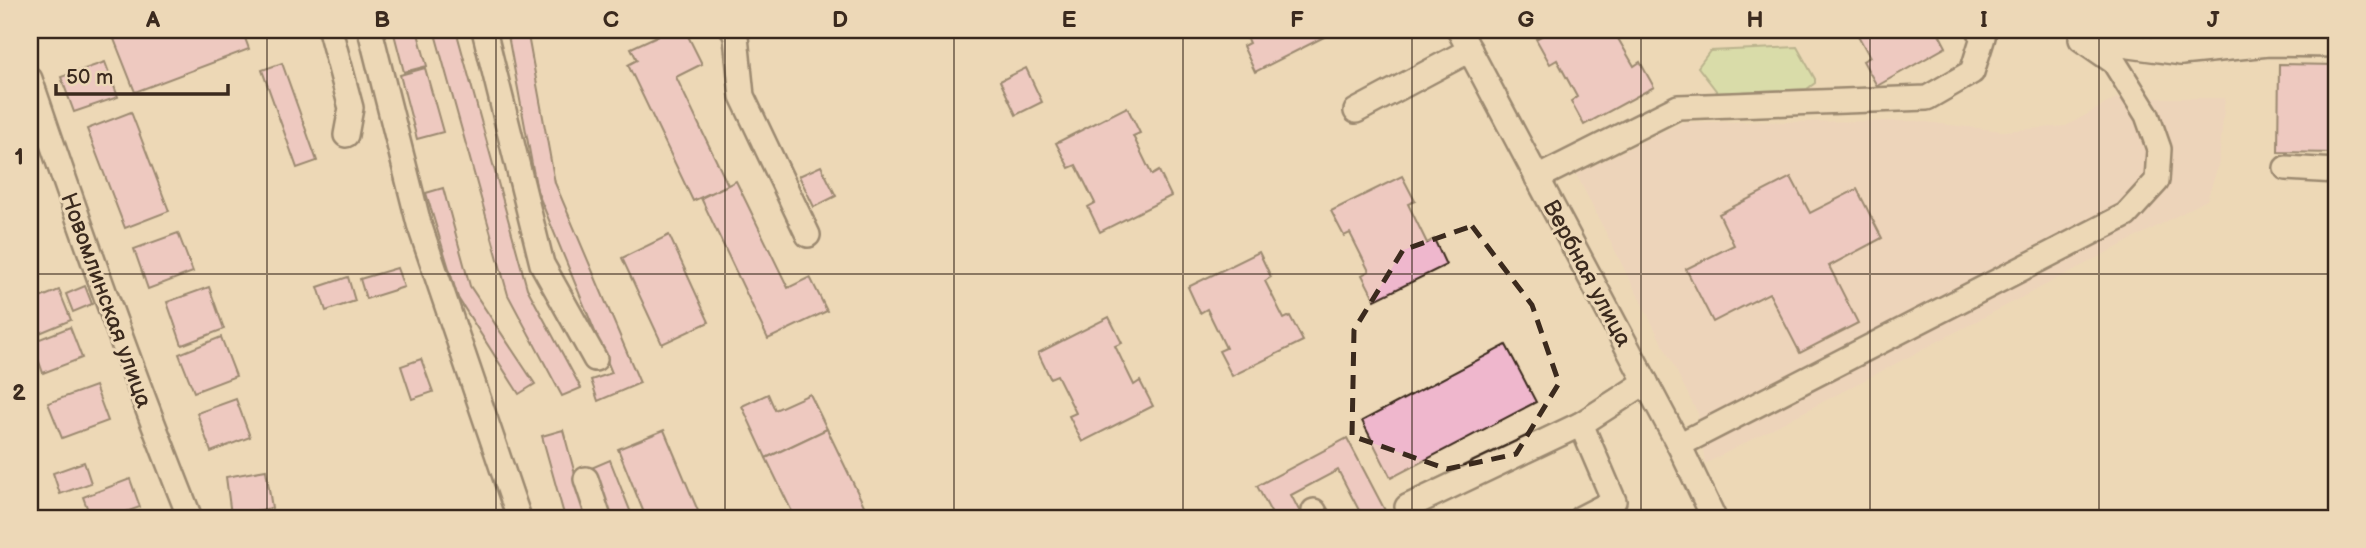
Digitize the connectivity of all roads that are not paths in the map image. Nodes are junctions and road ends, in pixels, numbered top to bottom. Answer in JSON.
{"nodes":[{"id":1,"x":330,"y":30,"type":"edge"},
{"id":2,"x":370,"y":30,"type":"edge"},
{"id":3,"x":484,"y":30,"type":"edge"},
{"id":4,"x":733,"y":30,"type":"edge"},
{"id":5,"x":2183,"y":30,"type":"edge"},
{"id":6,"x":1984,"y":32,"type":"edge"},
{"id":7,"x":2079,"y":34,"type":"edge"},
{"id":8,"x":2269,"y":37,"type":"edge"},
{"id":9,"x":1464,"y":40,"type":"edge"},
{"id":10,"x":2336,"y":45,"type":"edge"},
{"id":11,"x":2180,"y":53,"type":"junction"},
{"id":12,"x":30,"y":79,"type":"edge"},
{"id":13,"x":1356,"y":111,"type":"dead end"},
{"id":14,"x":346,"y":135,"type":"dead end"},
{"id":15,"x":2286,"y":168,"type":"dead end"},
{"id":16,"x":2336,"y":170,"type":"edge"},
{"id":17,"x":1537,"y":178,"type":"junction"},
{"id":18,"x":808,"y":235,"type":"dead end"},
{"id":19,"x":595,"y":359,"type":"dead end"},
{"id":20,"x":1646,"y":382,"type":"junction"},
{"id":21,"x":1581,"y":424,"type":"junction"},
{"id":22,"x":1679,"y":445,"type":"junction"},
{"id":23,"x":586,"y":479,"type":"dead end"},
{"id":24,"x":190,"y":518,"type":"edge"},
{"id":25,"x":519,"y":518,"type":"edge"},
{"id":26,"x":599,"y":518,"type":"edge"},
{"id":27,"x":1413,"y":518,"type":"edge"},
{"id":28,"x":1581,"y":518,"type":"edge"},
{"id":29,"x":1714,"y":518,"type":"edge"}],
"edges":[{"from":1,"to":14,"type":"street"},
{"from":2,"to":25,"type":"street"},
{"from":3,"to":19,"type":"street"},
{"from":4,"to":18,"type":"street"},
{"from":5,"to":11,"type":"street"},
{"from":6,"to":17,"type":"street"},
{"from":7,"to":11,"type":"street"},
{"from":7,"to":22,"type":"street"},
{"from":8,"to":10,"type":"street"},
{"from":8,"to":11,"type":"street"},
{"from":9,"to":13,"type":"street"},
{"from":9,"to":17,"type":"street","name":"Вербная улица"},
{"from":12,"to":24,"type":"street","name":"Новомлинская улица"},
{"from":15,"to":16,"type":"street"},
{"from":17,"to":20,"type":"street","name":"Вербная улица"},
{"from":20,"to":21,"type":"street"},
{"from":20,"to":22,"type":"street","name":"Вербная улица"},
{"from":21,"to":27,"type":"street"},
{"from":21,"to":28,"type":"street"},
{"from":22,"to":29,"type":"street","name":"Вербная улица"},
{"from":23,"to":26,"type":"street"}]}
